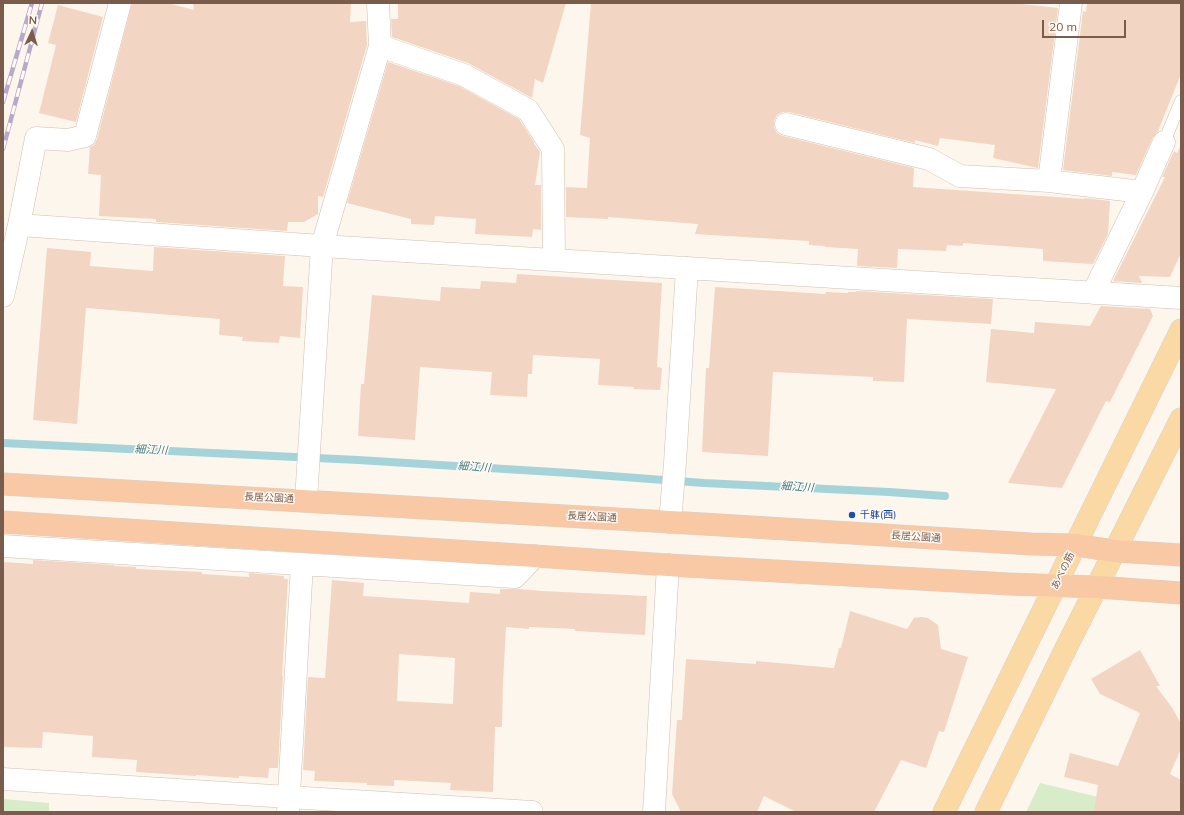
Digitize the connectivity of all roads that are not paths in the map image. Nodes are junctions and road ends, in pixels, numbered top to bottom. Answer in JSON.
{"nodes":[{"id":1,"x":120,"y":3,"type":"edge"},
{"id":2,"x":378,"y":3,"type":"edge"},
{"id":3,"x":1071,"y":3,"type":"edge"},
{"id":4,"x":380,"y":46,"type":"junction"},
{"id":5,"x":1181,"y":101,"type":"edge"},
{"id":6,"x":786,"y":124,"type":"dead end"},
{"id":7,"x":1164,"y":142,"type":"joint"},
{"id":8,"x":1049,"y":181,"type":"junction"},
{"id":9,"x":1142,"y":192,"type":"junction"},
{"id":10,"x":19,"y":225,"type":"junction"},
{"id":11,"x":322,"y":246,"type":"junction"},
{"id":12,"x":554,"y":260,"type":"junction"},
{"id":13,"x":687,"y":268,"type":"junction"},
{"id":14,"x":1093,"y":293,"type":"junction"},
{"id":15,"x":3,"y":296,"type":"edge"},
{"id":16,"x":1181,"y":298,"type":"edge"},
{"id":17,"x":1181,"y":330,"type":"edge"},
{"id":18,"x":1181,"y":419,"type":"edge"},
{"id":19,"x":3,"y":484,"type":"edge"},
{"id":20,"x":306,"y":500,"type":"junction"},
{"id":21,"x":3,"y":522,"type":"edge"},
{"id":22,"x":670,"y":522,"type":"junction"},
{"id":23,"x":1075,"y":545,"type":"junction"},
{"id":24,"x":3,"y":546,"type":"edge"},
{"id":25,"x":1115,"y":551,"type":"junction"},
{"id":26,"x":535,"y":556,"type":"junction"},
{"id":27,"x":1181,"y":556,"type":"edge"},
{"id":28,"x":302,"y":564,"type":"junction"},
{"id":29,"x":668,"y":565,"type":"junction"},
{"id":30,"x":1055,"y":586,"type":"junction"},
{"id":31,"x":1097,"y":587,"type":"junction"},
{"id":32,"x":1181,"y":593,"type":"edge"},
{"id":33,"x":3,"y":779,"type":"edge"},
{"id":34,"x":289,"y":805,"type":"edge"},
{"id":35,"x":532,"y":812,"type":"edge"},
{"id":36,"x":654,"y":812,"type":"edge"},
{"id":37,"x":944,"y":812,"type":"edge"},
{"id":38,"x":986,"y":812,"type":"edge"}],
"edges":[{"from":1,"to":10,"type":"street"},
{"from":2,"to":4,"type":"street"},
{"from":3,"to":8,"type":"street"},
{"from":4,"to":11,"type":"street"},
{"from":4,"to":12,"type":"street"},
{"from":5,"to":7,"type":"lane"},
{"from":6,"to":8,"type":"street"},
{"from":7,"to":9,"type":"street"},
{"from":8,"to":9,"type":"street"},
{"from":9,"to":14,"type":"street"},
{"from":10,"to":11,"type":"street"},
{"from":10,"to":15,"type":"street"},
{"from":11,"to":12,"type":"street"},
{"from":11,"to":20,"type":"street"},
{"from":12,"to":13,"type":"street"},
{"from":13,"to":14,"type":"street"},
{"from":13,"to":22,"type":"street"},
{"from":14,"to":16,"type":"street"},
{"from":17,"to":23,"type":"main road","name":"あべの筋"},
{"from":18,"to":25,"type":"main road"},
{"from":19,"to":20,"type":"highway","name":"長居公園通"},
{"from":20,"to":22,"type":"highway","name":"長居公園通"},
{"from":21,"to":26,"type":"highway"},
{"from":22,"to":23,"type":"highway","name":"長居公園通"},
{"from":23,"to":25,"type":"highway","name":"長居公園通"},
{"from":23,"to":30,"type":"main road","name":"あべの筋"},
{"from":24,"to":28,"type":"street"},
{"from":25,"to":27,"type":"highway","name":"長居公園通"},
{"from":25,"to":31,"type":"main road"},
{"from":26,"to":28,"type":"street"},
{"from":26,"to":29,"type":"highway"},
{"from":28,"to":34,"type":"street"},
{"from":29,"to":30,"type":"highway"},
{"from":29,"to":36,"type":"street"},
{"from":30,"to":31,"type":"highway"},
{"from":30,"to":37,"type":"main road","name":"あべの筋"},
{"from":31,"to":32,"type":"highway"},
{"from":31,"to":38,"type":"main road"},
{"from":33,"to":34,"type":"street"},
{"from":34,"to":35,"type":"street"}]}
